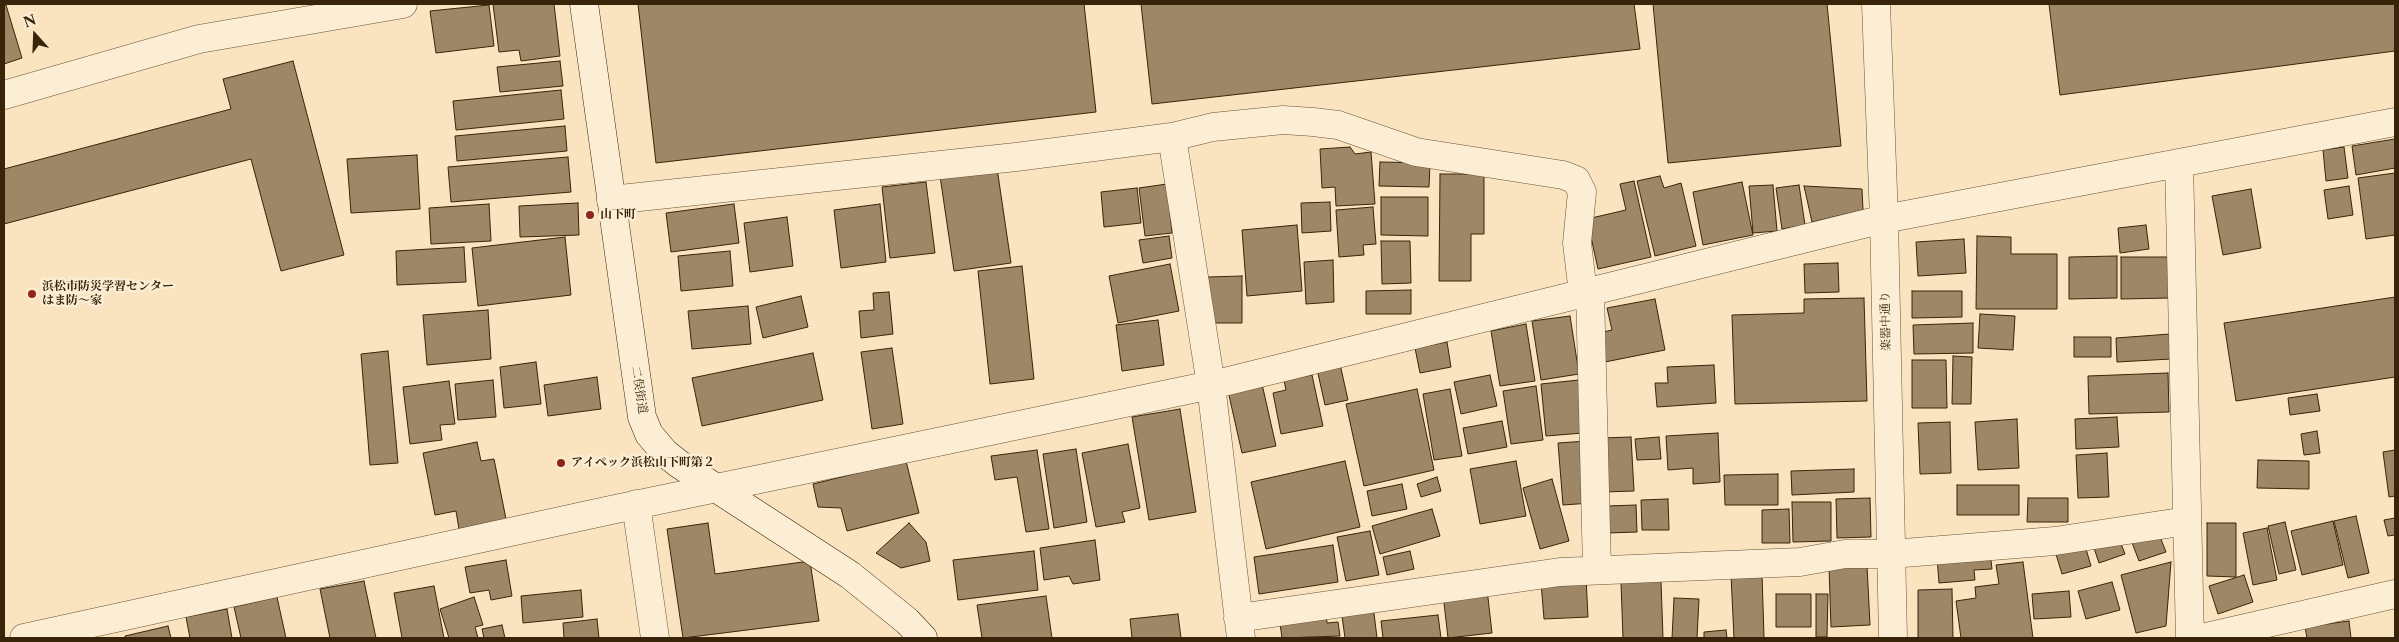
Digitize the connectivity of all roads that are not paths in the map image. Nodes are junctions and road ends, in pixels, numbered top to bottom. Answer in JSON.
{"nodes":[{"id":1,"x":403,"y":4,"type":"edge"},
{"id":2,"x":584,"y":4,"type":"edge"},
{"id":3,"x":1876,"y":4,"type":"edge"},
{"id":4,"x":4,"y":95,"type":"edge"},
{"id":5,"x":2395,"y":122,"type":"edge"},
{"id":6,"x":1172,"y":137,"type":"junction"},
{"id":7,"x":2179,"y":163,"type":"junction"},
{"id":8,"x":611,"y":200,"type":"junction"},
{"id":9,"x":1884,"y":220,"type":"junction"},
{"id":10,"x":1586,"y":293,"type":"junction"},
{"id":11,"x":1211,"y":385,"type":"junction"},
{"id":12,"x":717,"y":488,"type":"junction"},
{"id":13,"x":636,"y":504,"type":"junction"},
{"id":14,"x":2187,"y":521,"type":"junction"},
{"id":15,"x":1891,"y":554,"type":"junction"},
{"id":16,"x":1597,"y":569,"type":"junction"},
{"id":17,"x":2395,"y":594,"type":"edge"},
{"id":18,"x":1240,"y":628,"type":"edge"},
{"id":19,"x":36,"y":637,"type":"edge"},
{"id":20,"x":655,"y":638,"type":"edge"},
{"id":21,"x":923,"y":638,"type":"edge"},
{"id":22,"x":1893,"y":638,"type":"edge"},
{"id":23,"x":2190,"y":638,"type":"edge"},
{"id":24,"x":2202,"y":638,"type":"edge"}],
"edges":[{"from":1,"to":4,"type":"street"},
{"from":2,"to":8,"type":"street","name":"二俣街道"},
{"from":3,"to":9,"type":"street","name":"楽器中通り"},
{"from":5,"to":7,"type":"street"},
{"from":6,"to":8,"type":"street"},
{"from":6,"to":10,"type":"street"},
{"from":6,"to":11,"type":"street"},
{"from":7,"to":9,"type":"street"},
{"from":7,"to":14,"type":"street"},
{"from":8,"to":12,"type":"street","name":"二俣街道"},
{"from":9,"to":10,"type":"street"},
{"from":9,"to":15,"type":"street","name":"楽器中通り"},
{"from":10,"to":11,"type":"street"},
{"from":10,"to":16,"type":"street"},
{"from":11,"to":12,"type":"street"},
{"from":11,"to":18,"type":"street"},
{"from":12,"to":13,"type":"street"},
{"from":12,"to":21,"type":"street","name":"二俣街道"},
{"from":13,"to":19,"type":"street"},
{"from":13,"to":20,"type":"street"},
{"from":14,"to":15,"type":"street"},
{"from":14,"to":23,"type":"street"},
{"from":15,"to":16,"type":"street"},
{"from":15,"to":22,"type":"street","name":"楽器中通り"},
{"from":16,"to":18,"type":"street"},
{"from":17,"to":24,"type":"street"}]}
